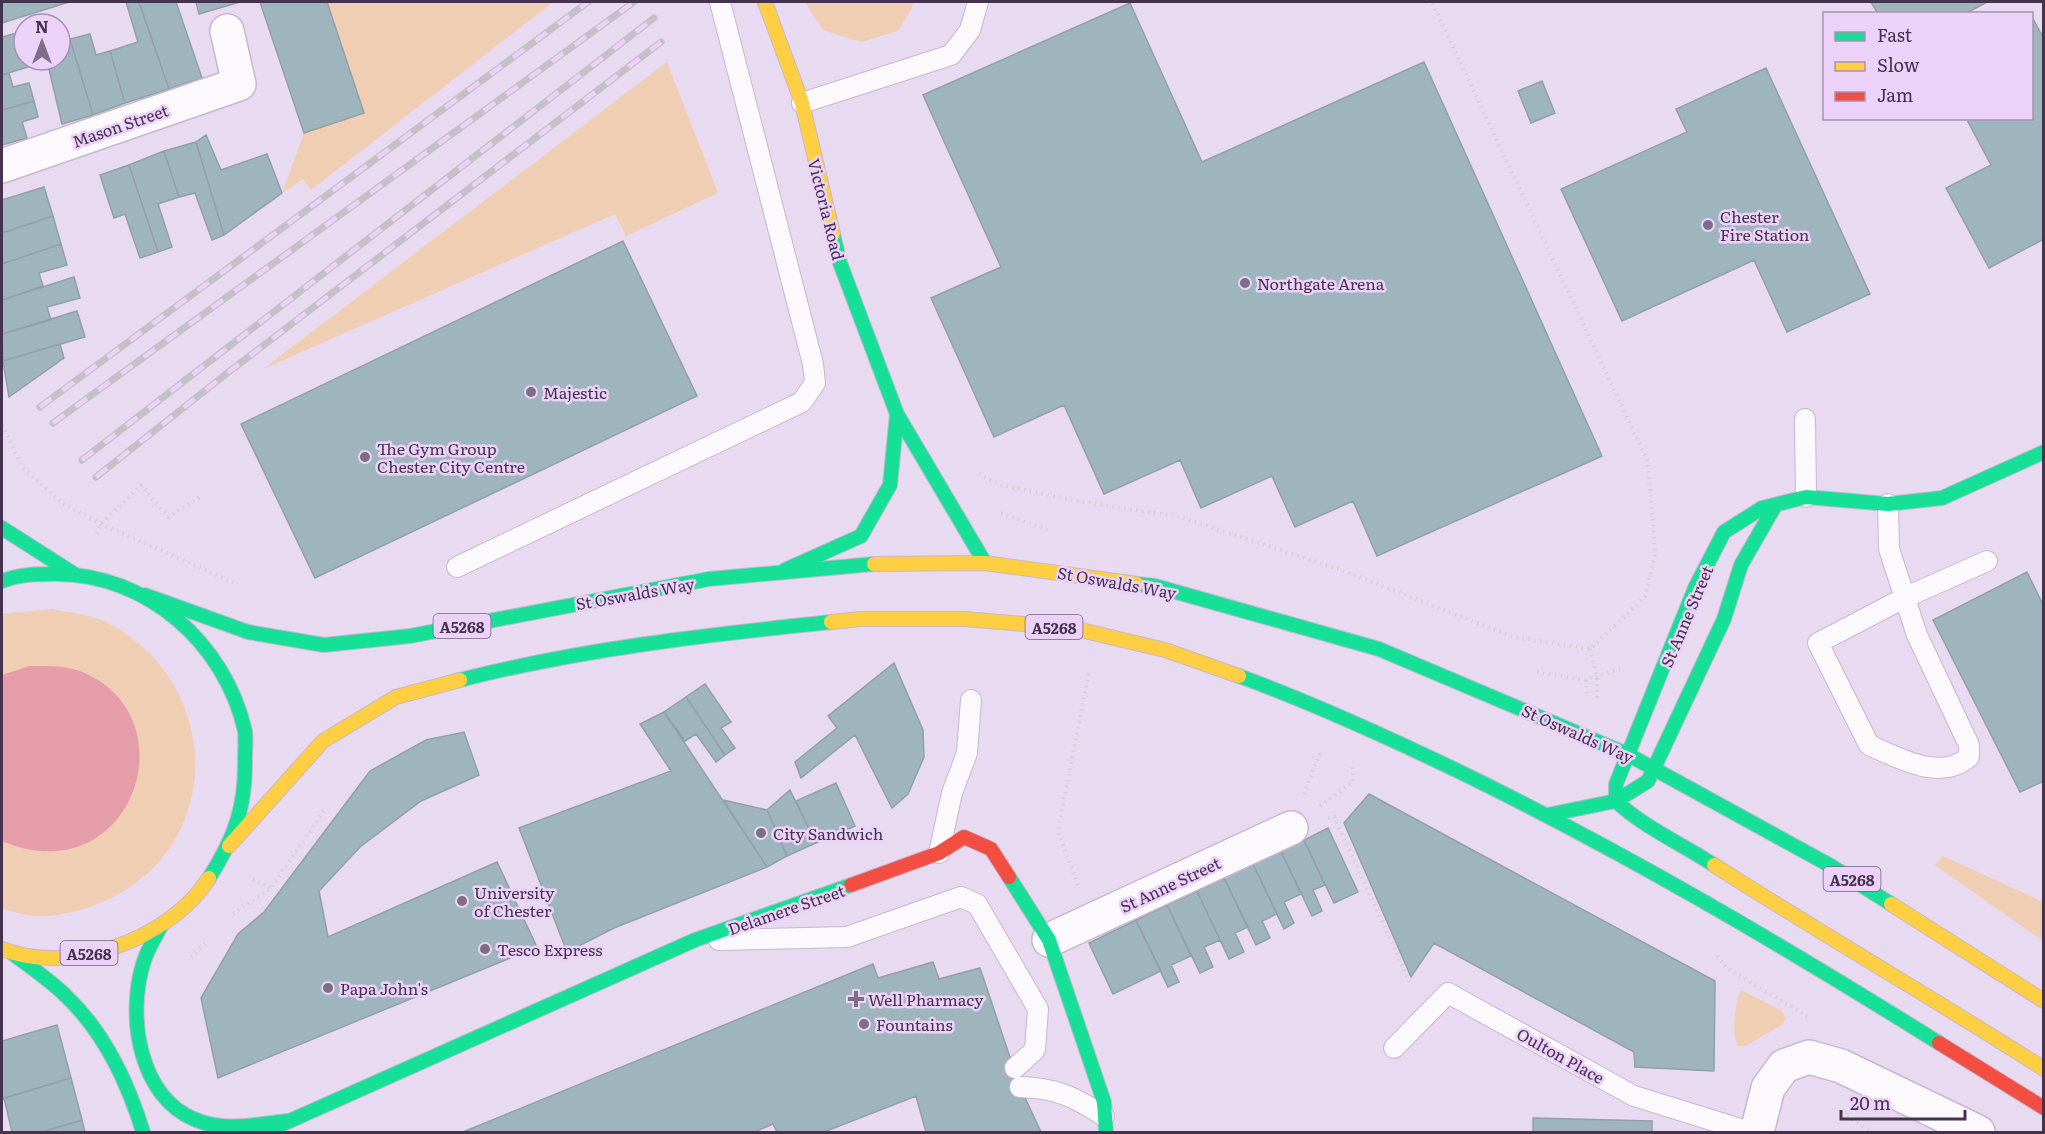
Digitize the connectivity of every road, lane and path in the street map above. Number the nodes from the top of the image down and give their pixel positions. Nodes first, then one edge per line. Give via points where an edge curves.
1 (720, 2) edge
2 (765, 2) edge
3 (978, 2) edge
4 (1431, 2) edge
5 (227, 31) dead end
6 (802, 103) junction
7 (2, 166) edge
8 (897, 414) junction
9 (1806, 419) dead end
10 (2, 425) edge
11 (2043, 452) edge
12 (973, 471) dead end
13 (200, 496) dead end
14 (1806, 497) junction
15 (1888, 504) junction
16 (1775, 506) junction
17 (101, 524) junction
18 (2, 528) edge
19 (98, 534) dead end
20 (1987, 561) dead end
21 (985, 563) junction
22 (457, 567) dead end
23 (783, 570) junction
24 (74, 574) junction
25 (2, 581) edge
26 (145, 595) junction
27 (1906, 597) junction
28 (1090, 663) dead end
29 (971, 700) dead end
30 (1324, 744) dead end
31 (1353, 753) dead end
32 (1628, 754) junction
33 (1655, 769) junction
34 (1616, 801) junction
35 (326, 808) dead end
36 (1547, 814) junction
37 (1291, 828) junction
38 (230, 846) junction
39 (939, 854) junction
40 (245, 876) dead end
41 (271, 888) junction
42 (229, 918) dead end
43 (1091, 920) junction
44 (161, 926) junction
45 (214, 933) dead end
46 (695, 940) junction
47 (1049, 940) junction
48 (7, 951) edge
49 (1715, 953) dead end
50 (185, 963) dead end
51 (2043, 1001) edge
52 (1420, 1020) junction
53 (1818, 1023) dead end
54 (1394, 1048) dead end
55 (2043, 1070) edge
56 (1864, 1077) junction
57 (2043, 1108) edge
58 (298, 1120) junction
59 (1105, 1124) edge
60 (143, 1132) edge
61 (265, 1132) edge
62 (1750, 1132) edge
63 (1757, 1132) edge
64 (1872, 1132) edge
65 (1978, 1132) edge

1 - 22 lane via 815,383 802,402
2 - 6 main road, Victoria Road
3 - 6 lane via 970,30 951,55
4 - 12 path via 1648,462 1655,554 1645,597 1590,649 1514,637 1344,571 1181,518 1001,485
5 - 7 street, Mason Street via 239,84
6 - 8 main road, Victoria Road via 840,264
8 - 21 main road, Victoria Road
8 - 23 main road, Victoria Road via 890,485 861,536
9 - 14 lane
10 - 17 path via 22,467 62,503
11 - 15 main road, St Anne Street via 1942,498
13 - 17 path via 168,517 141,485
14 - 15 main road, St Anne Street
14 - 16 main road, St Anne Street
15 - 27 lane via 1889,549
16 - 32 main road, St Anne Street via 1762,508 1724,532 1695,588
16 - 33 main road, St Anne Street via 1741,566 1724,619
17 - 19 path
18 - 24 main road
20 - 27 lane
21 - 23 main road, St Oswalds Way / A5268 via 891,562
21 - 32 main road, St Oswalds Way / A5268 via 1155,586 1379,649
23 - 26 main road, St Oswalds Way / A5268 via 605,597 410,636 324,645 248,632
24 - 25 main road, A5268 via 21,574
24 - 26 main road, A5268 via 110,581
26 - 38 main road, A5268 via 191,630 226,677 245,744 246,790
27 - 27 lane via 1917,635 1969,745 1969,758 1948,768 1907,761 1869,745 1818,643
28 - 43 path via 1058,831
29 - 39 lane via 967,753 952,793
30 - 37 path
31 - 37 path via 1353,782
32 - 33 main road, St Oswalds Way / A5268
32 - 34 main road, St Anne Street via 1616,784
33 - 34 main road via 1648,781
33 - 51 main road, St Oswalds Way / A5268 via 1831,866
34 - 36 main road
34 - 55 main road via 1632,817 1668,835 1803,922 1932,997
35 - 41 path
36 - 38 main road, A5268 via 1378,733 1272,688 1165,650 1072,628 965,619 860,619 712,634 527,663 396,697 323,741
36 - 57 main road, A5268 via 1823,971
37 - 43 street, St Anne Street
37 - 52 path via 1334,817 1417,998
38 - 44 main road, A5268 via 201,891
39 - 46 main road, Delamere Street
39 - 47 main road, Delamere Street via 964,837 991,849
40 - 41 path
41 - 42 path
43 - 47 street, St Anne Street
44 - 48 main road, A5268 via 115,948 64,958
44 - 58 main road, Delamere Street via 142,966 137,1001 138,1040 151,1077 164,1099 186,1115 212,1124
45 - 50 path
46 - 58 main road, Delamere Street
46 - 59 lane via 847,937 961,897 977,904 1038,1009 1035,1050 1018,1078 1073,1096
47 - 59 main road, Delamere Street via 1089,1052 1104,1102
48 - 60 main road via 74,1003 99,1036 137,1110
49 - 53 path via 1727,968
52 - 54 lane, Oulton Place
52 - 62 lane, Oulton Place via 1448,993 1634,1096
56 - 63 street via 1809,1057 1784,1066 1768,1088
56 - 64 path via 1845,1115
56 - 65 street
58 - 61 main road, Delamere Street

